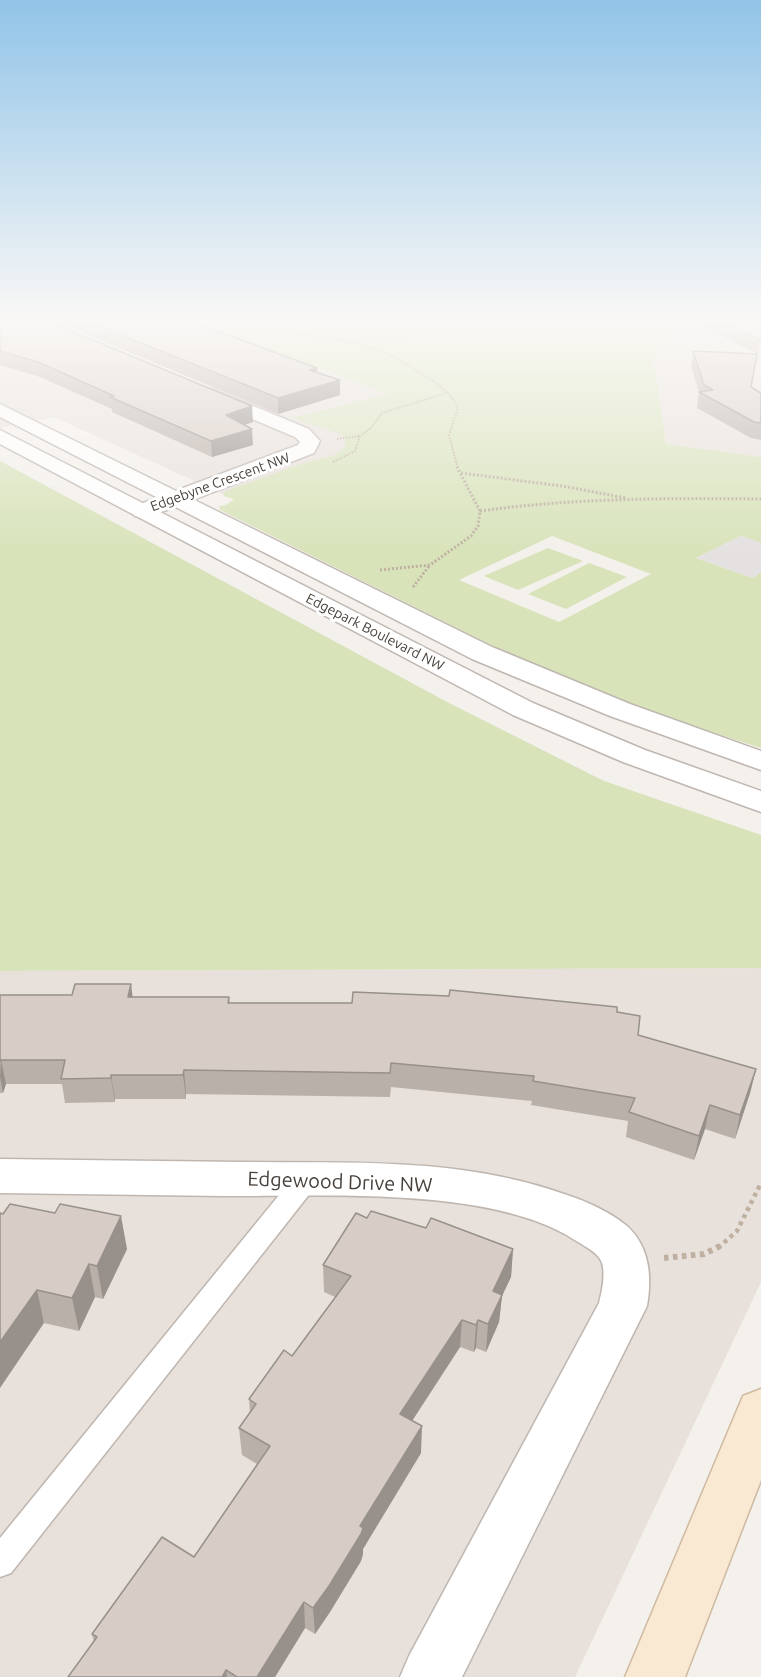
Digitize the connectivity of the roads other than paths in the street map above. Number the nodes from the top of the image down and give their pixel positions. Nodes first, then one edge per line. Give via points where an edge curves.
1 (218, 397) edge
2 (0, 410) edge
3 (0, 436) edge
4 (176, 499) junction
5 (143, 511) junction
6 (761, 761) edge
7 (761, 802) edge
8 (0, 1176) edge
9 (306, 1180) junction
10 (761, 1413) edge
11 (0, 1562) edge
12 (430, 1677) edge
13 (655, 1677) edge

1 - 4 street, Edgebyne Crescent NW via 302,433 310,441 300,452
2 - 4 street, Edgepark Boulevard NW
3 - 5 street, Edgepark Boulevard NW
4 - 5 street, Edgebyne Crescent NW
4 - 6 street, Edgepark Boulevard NW via 541,680
5 - 7 street, Edgepark Boulevard NW via 523,709 634,756
8 - 9 street, Edgewood Drive NW
9 - 11 lane
9 - 12 street, Edgewood Drive NW via 401,1180 513,1196 565,1211 594,1227 612,1240 624,1258 628,1285 623,1306
10 - 13 main road

